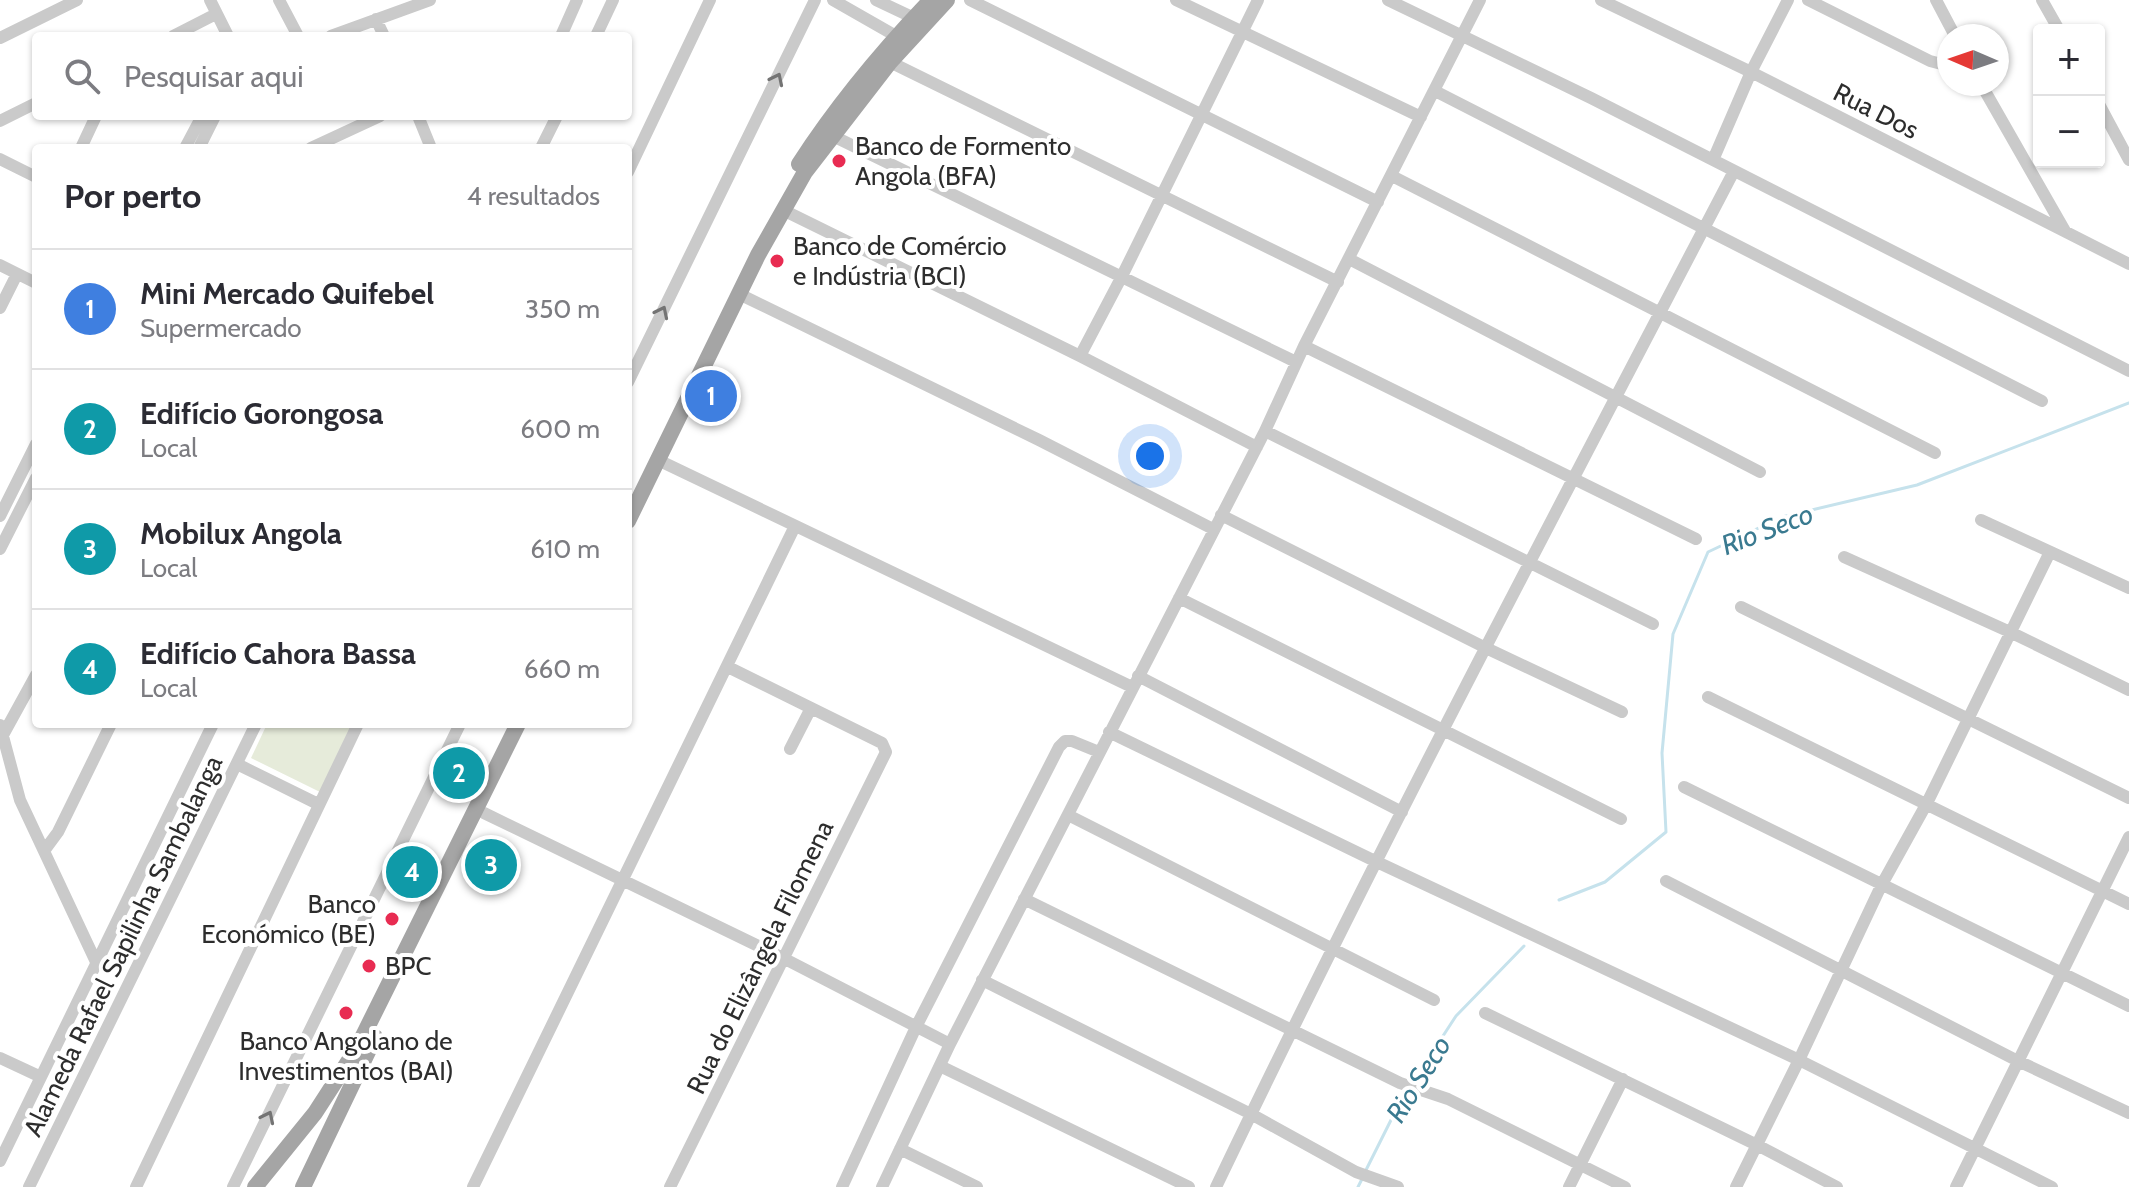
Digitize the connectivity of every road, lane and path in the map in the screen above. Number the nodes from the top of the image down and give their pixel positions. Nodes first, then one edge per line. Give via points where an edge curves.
1 (77, 0) edge
2 (210, 0) edge
3 (279, 0) edge
4 (430, 0) edge
5 (577, 0) edge
6 (613, 0) edge
7 (710, 0) edge
8 (815, 0) edge
9 (833, 0) edge
10 (876, 0) edge
11 (931, 0) edge
12 (947, 0) edge
13 (970, 0) edge
14 (1176, 0) edge
15 (1258, 0) edge
16 (1388, 0) edge
17 (1480, 0) edge
18 (1601, 0) edge
19 (1788, 0) edge
20 (1808, 0) edge
21 (1936, 0) edge
22 (2042, 0) edge
23 (898, 4) edge
24 (216, 14) junction
25 (914, 18) junction
26 (376, 19) junction
27 (1949, 24) edge
28 (2056, 24) edge
29 (181, 32) edge
30 (226, 32) edge
31 (296, 32) edge
32 (342, 32) edge
33 (382, 32) edge
34 (563, 32) edge
35 (598, 32) edge
36 (1242, 33) junction
37 (896, 36) junction
38 (1463, 37) junction
39 (0, 38) edge
40 (890, 62) junction
41 (1937, 63) edge
42 (1751, 72) junction
43 (1435, 91) junction
44 (1988, 96) edge
45 (32, 105) edge
46 (1202, 113) junction
47 (2105, 115) edge
48 (1421, 117) junction
49 (94, 120) edge
50 (200, 120) edge
51 (213, 120) edge
52 (371, 120) edge
53 (420, 120) edge
54 (555, 120) edge
55 (0, 121) edge
56 (833, 136) junction
57 (83, 144) edge
58 (187, 144) edge
59 (201, 144) edge
60 (320, 144) edge
61 (429, 144) edge
62 (543, 144) edge
63 (0, 159) edge
64 (1713, 160) junction
65 (2129, 160) edge
66 (632, 164) edge
67 (1734, 171) junction
68 (32, 175) edge
69 (1392, 176) junction
70 (1162, 196) junction
71 (1378, 202) junction
72 (783, 210) junction
73 (1703, 229) junction
74 (2065, 231) junction
75 (1349, 259) junction
76 (2129, 264) edge
77 (0, 265) edge
78 (17, 274) junction
79 (1121, 278) junction
80 (32, 281) edge
81 (1338, 282) junction
82 (739, 294) junction
83 (0, 308) edge
84 (1662, 312) junction
85 (1304, 346) junction
86 (1080, 356) junction
87 (1296, 362) junction
88 (2129, 371) edge
89 (632, 374) edge
90 (1616, 397) junction
91 (2042, 401) dead end
92 (1265, 431) junction
93 (1257, 447) junction
94 (32, 452) edge
95 (1935, 453) dead end
96 (658, 460) junction
97 (1760, 472) dead end
98 (1574, 478) junction
99 (32, 486) edge
100 (632, 489) edge
101 (632, 513) edge
102 (1221, 515) junction
103 (0, 516) edge
104 (1981, 520) dead end
105 (795, 526) junction
106 (1213, 529) junction
107 (1696, 539) dead end
108 (0, 549) edge
109 (2050, 552) junction
110 (1844, 557) dead end
111 (1530, 561) junction
112 (2129, 588) edge
113 (1179, 598) junction
114 (1741, 607) dead end
115 (1653, 624) dead end
116 (2010, 632) junction
117 (1486, 648) junction
118 (728, 667) junction
119 (32, 681) edge
120 (1135, 681) junction
121 (2129, 690) edge
122 (1708, 697) dead end
123 (811, 708) junction
124 (1622, 712) dead end
125 (1968, 719) junction
126 (109, 728) edge
127 (211, 728) edge
128 (254, 728) edge
129 (356, 728) edge
130 (458, 728) edge
131 (516, 728) edge
132 (526, 728) edge
133 (2, 730) edge
134 (1445, 730) junction
135 (1109, 732) junction
136 (790, 749) dead end
137 (1099, 752) junction
138 (237, 764) junction
139 (1684, 787) dead end
140 (2129, 798) edge
141 (1927, 803) junction
142 (318, 804) junction
143 (1402, 812) junction
144 (484, 813) junction
145 (1068, 815) junction
146 (1621, 819) dead end
147 (2129, 837) edge
148 (44, 851) junction
149 (1377, 862) junction
150 (622, 880) junction
151 (1666, 881) dead end
152 (1881, 886) junction
153 (2101, 891) junction
154 (1024, 899) junction
155 (2129, 904) edge
156 (1333, 949) junction
157 (783, 958) junction
158 (96, 962) junction
159 (1839, 971) junction
160 (2062, 973) junction
161 (982, 980) junction
162 (1434, 1000) dead end
163 (2129, 1006) edge
164 (1485, 1013) dead end
165 (916, 1027) junction
166 (1292, 1029) junction
167 (950, 1044) junction
168 (0, 1058) edge
169 (1799, 1060) junction
170 (2018, 1061) junction
171 (940, 1066) junction
172 (41, 1077) junction
173 (1623, 1079) junction
174 (2129, 1113) edge
175 (1251, 1114) junction
176 (1757, 1145) junction
177 (900, 1149) junction
178 (1974, 1150) junction
179 (0, 1161) edge
180 (1581, 1164) junction
181 (29, 1187) edge
182 (136, 1187) edge
183 (233, 1187) edge
184 (255, 1187) edge
185 (303, 1187) edge
186 (473, 1187) edge
187 (670, 1187) edge
188 (842, 1187) edge
189 (882, 1187) edge
190 (977, 1187) edge
191 (1189, 1187) edge
192 (1216, 1187) edge
193 (1398, 1187) edge
194 (1569, 1187) edge
195 (1625, 1187) edge
196 (1736, 1187) edge
197 (1837, 1187) edge
198 (1956, 1187) edge
199 (2052, 1187) edge

1 - 39 street
2 - 24 street
3 - 31 street
4 - 26 street
5 - 34 street
6 - 35 street
7 - 66 street
89 -> 8 street
9 - 37 street
10 - 23 street
11 - 25 main road
12 - 40 main road
13 - 46 street
14 - 36 street
15 - 36 street
16 - 38 street
17 - 38 street
18 - 42 street, Rua Dos
19 - 42 street
20 - 41 street
21 - 27 street
22 - 28 street
23 - 25 street
24 - 29 street
24 - 30 street
25 - 37 main road
26 - 32 street
26 - 33 street
36 - 46 street
36 - 48 street
37 - 100 main road via 810,147 756,236
38 - 43 street
38 - 64 street
40 - 56 main road
40 - 70 street
42 - 64 street
42 - 74 street, Rua Dos
43 - 48 street
43 - 73 street
44 - 74 street
45 - 55 street
46 - 70 street
46 - 71 street
47 - 65 street
48 - 69 street
49 - 57 street
50 - 58 street
51 - 59 street
52 - 60 street
53 - 61 street
54 - 62 street
56 - 72 main road
56 - 79 street
63 - 68 street
64 - 67 street
67 - 73 street
67 - 88 street
69 - 71 street
69 - 84 street
70 - 79 street
70 - 81 street
71 - 75 street
72 - 82 main road
72 - 86 street
73 - 84 street
73 - 91 street
74 - 76 street, Rua Dos
75 - 81 street
75 - 90 street
77 - 78 street
78 - 80 street
78 - 83 street
79 - 86 street
79 - 87 street
81 - 85 street
82 - 96 main road
82 - 106 street
84 - 90 street
84 - 95 street
85 - 87 street
85 - 98 street
86 - 93 street
87 - 92 street
90 - 97 street
90 - 98 street
92 - 93 street
92 - 111 street
93 - 102 street
94 - 103 street
96 - 101 main road
96 - 105 street
98 - 107 street
98 - 111 street
99 - 108 street
102 - 106 street
102 - 117 street
104 - 109 street
105 - 118 street
105 - 120 street
106 - 113 street
109 - 112 street
109 - 116 street
110 - 116 street
111 - 115 street
111 - 117 street
113 - 120 street
113 - 134 street
114 - 125 street
116 - 121 street
116 - 125 street
117 - 124 street
117 - 134 street
118 - 123 street
118 - 150 street
119 - 133 street
120 - 135 street
120 - 143 street
122 - 141 street
123 - 136 street
123 - 157 street, Rua do Elizângela Filomena via 886,747 886,752
125 - 140 street
125 - 141 street
126 - 148 street
127 - 158 street, Alameda Rafael Sapilinha Sambalanga
128 - 138 street, Alameda Rafael Sapilinha Sambalanga
129 - 142 street
183 -> 130 street
131 - 184 main road via 357,1048 315,1113
132 - 144 main road
133 - 148 street via 20,800
134 - 143 street
134 - 146 street
135 - 137 street
135 - 149 street
137 - 145 street
137 - 165 street via 1072,741 1059,747
138 - 142 street
138 - 181 street, Alameda Rafael Sapilinha Sambalanga
139 - 152 street
141 - 152 street
141 - 153 street
142 - 182 street
143 - 149 street
144 - 150 street
144 - 185 main road
145 - 154 street
145 - 156 street
147 - 153 street
148 - 158 street
149 - 156 street
149 - 169 street
150 - 157 street
150 - 186 street
151 - 159 street
152 - 159 street
152 - 160 street
153 - 155 street
153 - 160 street
154 - 161 street
154 - 166 street
156 - 162 street
156 - 166 street
157 - 165 street
157 - 187 street, Rua do Elizângela Filomena
158 - 172 street, Alameda Rafael Sapilinha Sambalanga
159 - 169 street
159 - 170 street
160 - 163 street
160 - 170 street
161 - 167 street
161 - 175 street
164 - 173 street
165 - 167 street
165 - 188 street
166 - 175 street
166 - 180 street
167 - 171 street
168 - 172 street
169 - 176 street
169 - 178 street
170 - 174 street
170 - 178 street
171 - 177 street
171 - 191 street
172 - 179 street, Alameda Rafael Sapilinha Sambalanga
173 - 176 street
173 - 180 street
175 - 192 street
175 - 193 street via 1356,1172
176 - 196 street
176 - 197 street
177 - 189 street
177 - 190 street
178 - 198 street
178 - 199 street
180 - 194 street
180 - 195 street

